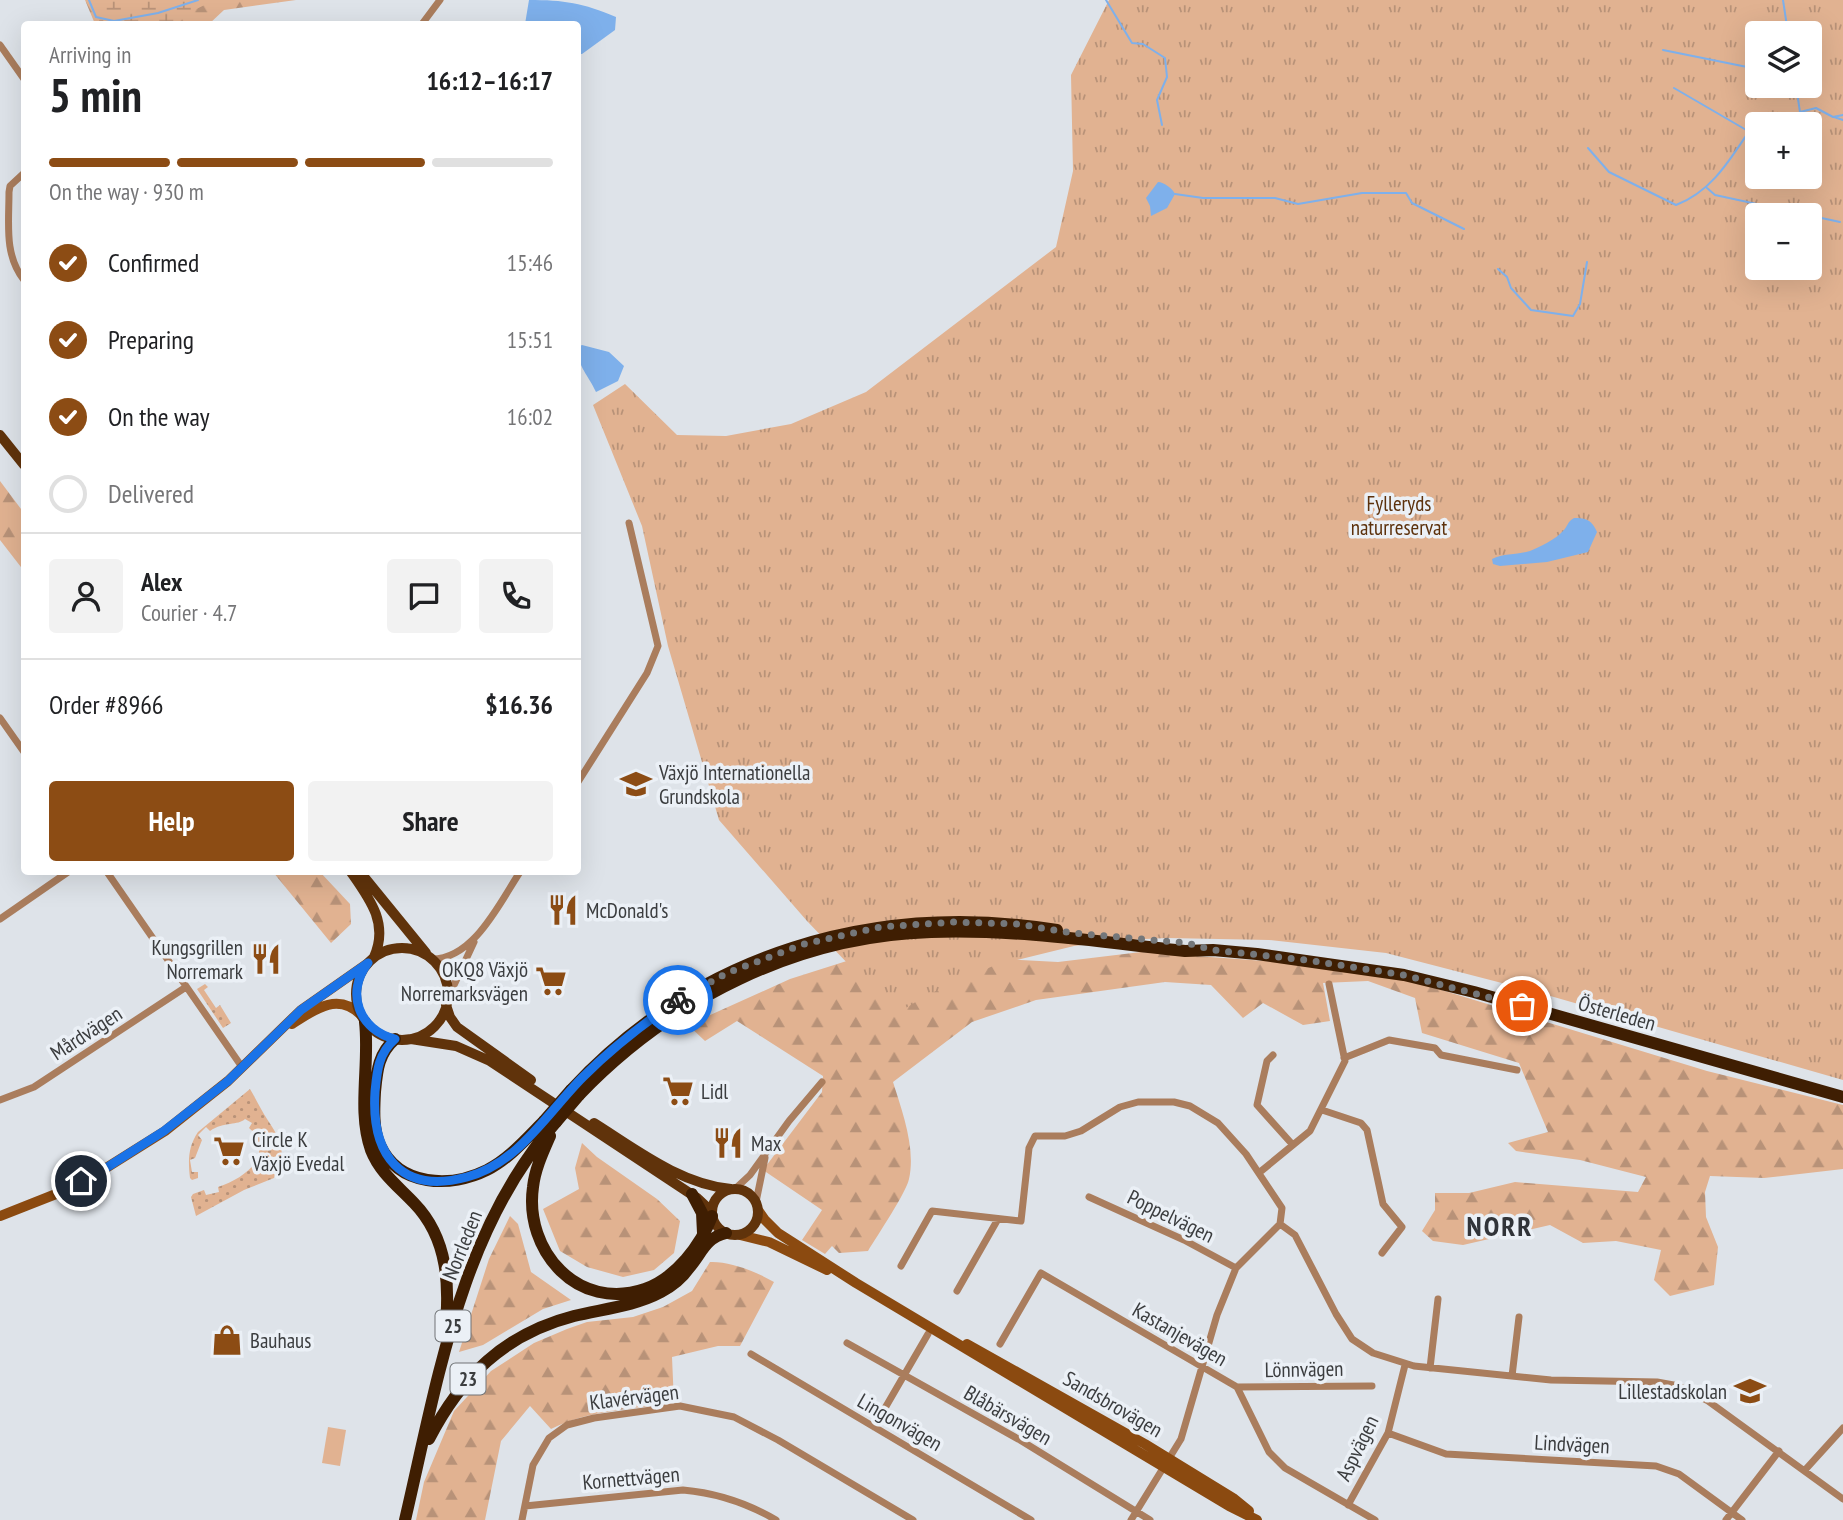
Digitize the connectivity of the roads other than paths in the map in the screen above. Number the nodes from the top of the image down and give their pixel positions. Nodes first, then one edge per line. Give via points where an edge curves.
1 (440, 0) edge
2 (424, 21) edge
3 (0, 45) edge
4 (21, 75) edge
5 (21, 176) edge
6 (21, 276) edge
7 (0, 435) edge
8 (0, 446) edge
9 (21, 461) edge
10 (21, 472) edge
11 (629, 523) dead end
12 (1, 722) edge
13 (21, 748) edge
14 (581, 777) edge
15 (64, 875) edge
16 (109, 875) edge
17 (353, 875) edge
18 (362, 875) edge
19 (518, 875) edge
20 (0, 919) edge
21 (476, 939) junction
22 (430, 958) junction
23 (371, 960) junction
24 (1329, 984) dead end
25 (186, 987) junction
26 (447, 1002) junction
27 (363, 1018) junction
28 (395, 1039) junction
29 (411, 1039) junction
30 (259, 1051) junction
31 (1273, 1055) dead end
32 (1344, 1058) junction
33 (242, 1067) junction
34 (1517, 1070) dead end
35 (822, 1082) dead end
36 (1843, 1097) edge
37 (0, 1100) edge
38 (1322, 1110) junction
39 (550, 1122) junction
40 (1292, 1144) junction
41 (766, 1154) junction
42 (1260, 1172) junction
43 (734, 1189) junction
44 (692, 1194) junction
45 (1089, 1197) dead end
46 (757, 1206) junction
47 (712, 1214) junction
48 (0, 1216) edge
49 (998, 1219) junction
50 (1280, 1224) junction
51 (733, 1234) junction
52 (702, 1237) junction
53 (1382, 1253) dead end
54 (901, 1266) dead end
55 (1236, 1268) junction
56 (856, 1283) junction
57 (957, 1291) dead end
58 (1438, 1299) dead end
59 (1519, 1317) dead end
60 (445, 1334) junction
61 (928, 1334) dead end
62 (848, 1343) dead end
63 (1000, 1345) dead end
64 (751, 1354) dead end
65 (1201, 1365) junction
66 (1405, 1365) junction
67 (1430, 1368) junction
68 (904, 1376) junction
69 (1512, 1376) junction
70 (1372, 1386) dead end
71 (1237, 1387) junction
72 (874, 1427) junction
73 (1843, 1428) edge
74 (1388, 1433) junction
75 (1779, 1451) junction
76 (1166, 1462) junction
77 (417, 1469) junction
78 (1805, 1470) junction
79 (1841, 1494) edge
80 (525, 1506) junction
81 (1348, 1506) junction
82 (1136, 1512) junction
83 (1732, 1513) junction
84 (398, 1520) edge
85 (405, 1520) edge
86 (522, 1520) edge
87 (776, 1520) edge
88 (913, 1520) edge
89 (1031, 1520) edge
90 (1131, 1520) edge
91 (1150, 1520) edge
92 (1259, 1520) edge
93 (1375, 1520) edge
94 (1726, 1520) edge
95 (1742, 1520) edge

1 - 2 street
3 - 4 street
5 - 6 street via 9,192 9,252
7 - 9 main road
8 - 10 main road
11 - 14 street via 658,646 647,673
12 - 13 street
15 - 20 street
16 - 25 street
17 - 23 main road, 23 via 379,926 380,941
18 - 22 main road
19 - 21 street
21 - 22 street via 453,956
21 - 26 street
22 - 23 main road via 413,949 396,948
22 - 26 main road via 446,981
23 - 27 main road, 23 via 359,976 356,992
23 - 30 main road via 301,1010
24 - 32 street
25 - 33 street
25 - 37 street, Mårdvägen via 37,1085
26 - 29 main road via 443,1015 429,1030
26 - 43 main road via 452,1022 463,1032 592,1122 689,1180
27 - 28 main road via 379,1033
27 - 30 main road via 349,1005 328,1005 294,1023
27 - 60 highway, 23 via 368,1049 368,1138 384,1174 423,1213 442,1248 447,1278
28 - 29 main road
28 - 39 highway via 379,1064 375,1122 387,1157 411,1176 445,1181 479,1174
29 - 44 main road via 456,1046 490,1060
30 - 33 main road
31 - 40 street via 1267,1061 1256,1104
32 - 34 street via 1389,1040
32 - 38 street
33 - 48 main road via 130,1153 56,1194
35 - 41 street
36 - 39 highway, Österleden / 25, bridge via 1404,975 1187,943 995,923 928,922 845,933 779,952 700,987 633,1032
38 - 40 street via 1310,1131
38 - 53 street via 1361,1123 1367,1130 1383,1204 1402,1227
39 - 52 highway via 535,1175 532,1211 538,1239 563,1275 606,1293 645,1289 669,1276
39 - 60 highway, Norrleden / 25 via 514,1167 488,1213
39 - 77 highway, Norrleden / 25 via 519,1170 476,1257
40 - 42 street
41 - 43 street
41 - 46 street
42 - 49 street via 1218,1123 1189,1106 1138,1102 1081,1131 1035,1136 1021,1221
42 - 50 street via 1282,1209
43 - 46 main road via 746,1191
43 - 47 main road via 717,1197
44 - 47 main road
44 - 52 highway via 702,1213
45 - 55 street, Poppelvägen
46 - 51 main road, 23 via 754,1226
46 - 56 main road, Sandsbrovägen via 778,1233
47 - 51 main road via 717,1226
47 - 52 highway
49 - 54 street via 932,1211
49 - 57 street
50 - 55 street
50 - 66 street via 1295,1235 1352,1339
51 - 56 main road, Sandsbrovägen via 769,1242
51 - 77 highway, 23 via 710,1239 682,1277 661,1292 554,1322 505,1347 453,1397
55 - 65 street
56 - 76 main road, Sandsbrovägen
58 - 67 street
59 - 69 street
60 - 84 highway, Norrleden / 23
61 - 68 street
62 - 68 street, Blåbärsvägen
63 - 65 street, Kastanjevägen via 1041,1273
64 - 72 street, Lingonvägen
65 - 71 street, Kastanjevägen
65 - 76 street via 1187,1423
66 - 67 street
66 - 74 street, Aspvägen
67 - 69 street
68 - 72 street
68 - 82 street, Blåbärsvägen
69 - 75 street via 1679,1386
70 - 71 street, Lönnvägen
71 - 81 street, Kastanjevägen via 1269,1452 1284,1468
72 - 89 street, Lingonvägen
73 - 78 street
74 - 81 street, Aspvägen
74 - 83 street, Lindvägen via 1446,1454 1656,1466 1679,1474
75 - 78 street
75 - 83 street
76 - 82 street
76 - 92 main road, Sandsbrovägen via 1233,1498
77 - 85 highway, Norrleden / 23
78 - 79 street
80 - 86 street, Klavérvägen
80 - 87 street, Kornettvägen via 683,1489 739,1502
80 - 88 street, Klavérvägen via 533,1465 549,1438 567,1425 680,1406 734,1417
81 - 93 street, Kastanjevägen
82 - 90 street
82 - 91 street, Blåbärsvägen
83 - 94 street
83 - 95 street, Lindvägen

